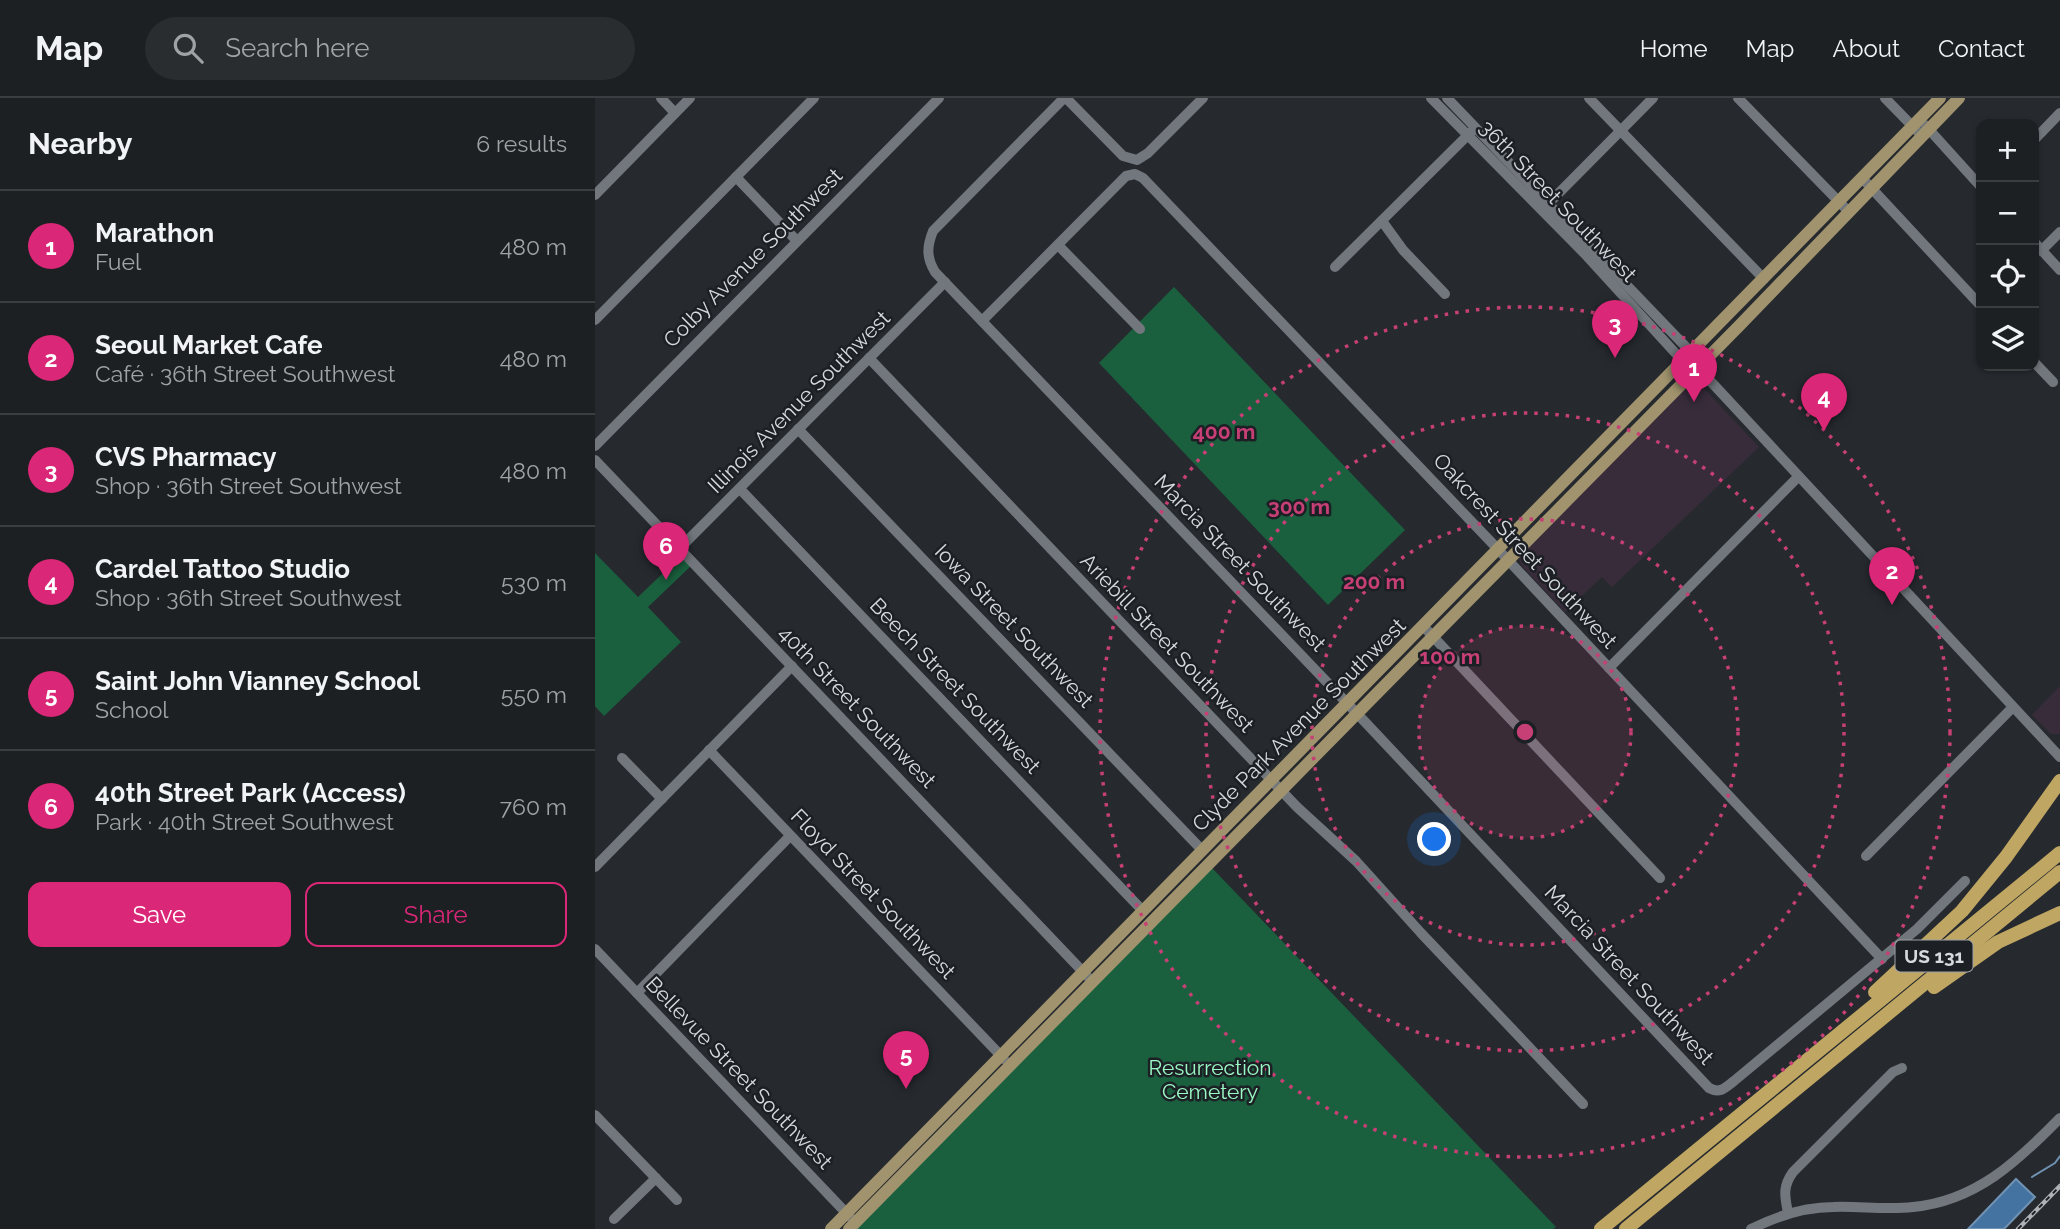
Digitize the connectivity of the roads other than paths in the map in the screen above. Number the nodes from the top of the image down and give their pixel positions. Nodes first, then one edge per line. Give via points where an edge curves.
1 (661, 98) edge
2 (690, 98) edge
3 (814, 98) edge
4 (939, 98) edge
5 (1065, 98) edge
6 (1203, 98) edge
7 (1431, 98) edge
8 (1447, 98) edge
9 (1589, 98) edge
10 (1653, 98) edge
11 (1738, 98) edge
12 (1885, 98) edge
13 (1940, 98) edge
14 (1959, 98) edge
15 (675, 113) junction
16 (2060, 113) edge
17 (1921, 128) junction
18 (1621, 131) junction
19 (1472, 132) junction
20 (2039, 135) edge
21 (736, 177) junction
22 (1862, 178) junction
23 (1976, 182) edge
24 (1872, 188) junction
25 (595, 195) edge
26 (1839, 202) junction
27 (1545, 207) junction
28 (1849, 212) junction
29 (1382, 221) junction
30 (2060, 232) edge
31 (797, 241) junction
32 (1058, 245) junction
33 (2039, 246) edge
34 (2039, 248) edge
35 (1335, 267) dead end
36 (2060, 270) edge
37 (1764, 279) junction
38 (945, 282) junction
39 (1445, 294) dead end
40 (1976, 301) edge
41 (595, 320) edge
42 (982, 321) junction
43 (1140, 329) dead end
44 (1688, 357) junction
45 (869, 358) junction
46 (2039, 367) edge
47 (1697, 368) junction
48 (2053, 382) dead end
49 (799, 429) junction
50 (595, 446) edge
51 (595, 460) edge
52 (1798, 477) junction
53 (740, 489) junction
54 (680, 548) junction
55 (1503, 555) junction
56 (1428, 631) junction
57 (792, 666) junction
58 (1609, 668) junction
59 (2013, 707) junction
60 (1351, 709) junction
61 (709, 750) junction
62 (2060, 757) edge
63 (622, 758) dead end
64 (2060, 781) edge
65 (1276, 785) junction
66 (662, 799) junction
67 (790, 836) junction
68 (1202, 850) junction
69 (2060, 853) edge
70 (1866, 856) dead end
71 (595, 867) edge
72 (2060, 872) edge
73 (1660, 878) dead end
74 (1965, 881) dead end
75 (1143, 911) junction
76 (2060, 913) edge
77 (595, 949) edge
78 (1882, 959) junction
79 (1083, 971) junction
80 (1092, 981) junction
81 (637, 993) junction
82 (1841, 1052) junction
83 (1000, 1055) junction
84 (1808, 1059) junction
85 (1009, 1065) junction
86 (1902, 1068) dead end
87 (1583, 1104) dead end
88 (595, 1115) edge
89 (2060, 1118) edge
90 (656, 1178) junction
91 (677, 1200) dead end
92 (1788, 1213) junction
93 (614, 1219) dead end
94 (851, 1221) edge
95 (831, 1229) edge
96 (1601, 1229) edge
97 (1626, 1229) edge
98 (1751, 1229) edge

1 - 15 street
2 - 15 street
3 - 21 street
4 - 31 street, Colby Avenue Southwest
5 - 6 street via 1129,159 1143,158
5 - 38 street, Marcia Street Southwest via 931,236 929,258
7 - 19 street, 36th Street Southwest
8 - 19 street, 36th Street Southwest
9 - 18 street
10 - 18 street
11 - 26 street
12 - 17 street
13 - 17 main road, Clyde Park Avenue Southwest
14 - 17 main road, Clyde Park Avenue Southwest
15 - 25 street
16 - 20 street
17 - 22 main road, Clyde Park Avenue Southwest
17 - 23 street
17 - 24 main road, Clyde Park Avenue Southwest
18 - 27 street
18 - 37 street
19 - 27 street, 36th Street Southwest
19 - 29 street
21 - 31 street
21 - 41 street
22 - 24 street
22 - 26 main road, Clyde Park Avenue Southwest
24 - 28 main road, Clyde Park Avenue Southwest
24 - 40 street
26 - 28 street
26 - 37 main road, Clyde Park Avenue Southwest
27 - 44 street, 36th Street Southwest via 1686,347
28 - 47 main road, Clyde Park Avenue Southwest
29 - 35 street
29 - 39 street
30 - 33 street
31 - 50 street, Colby Avenue Southwest
32 - 42 street
32 - 43 street
32 - 55 street, Oakcrest Street Southwest via 1126,176 1143,178
34 - 36 street
37 - 44 main road, Clyde Park Avenue Southwest
38 - 42 street, Marcia Street Southwest
38 - 45 street, Illinois Avenue Southwest
42 - 60 street, Marcia Street Southwest
44 - 47 street, 36th Street Southwest
44 - 55 main road, Clyde Park Avenue Southwest
45 - 49 street, Illinois Avenue Southwest
45 - 65 street, Ariebill Street Southwest
46 - 48 street
47 - 52 street, 36th Street Southwest
47 - 55 main road, Clyde Park Avenue Southwest
49 - 53 street, Illinois Avenue Southwest
49 - 68 street, Iowa Street Southwest
51 - 54 street, 40th Street Southwest
52 - 58 street
52 - 59 street, 36th Street Southwest
53 - 54 street, Illinois Avenue Southwest
53 - 75 street, Beech Street Southwest
54 - 57 street, 40th Street Southwest
55 - 56 main road, Clyde Park Avenue Southwest
55 - 58 street, Oakcrest Street Southwest
56 - 60 main road, Clyde Park Avenue Southwest
56 - 73 street
57 - 61 street
57 - 79 street, 40th Street Southwest
58 - 78 street, Oakcrest Street Southwest
59 - 62 street, 36th Street Southwest
59 - 70 street
60 - 65 main road, Clyde Park Avenue Southwest
60 - 78 street, Marcia Street Southwest via 1715,1091 1734,1081
61 - 66 street
61 - 67 street, Floyd Street Southwest
63 - 66 street
64 - 84 highway via 1962,911
65 - 68 main road, Clyde Park Avenue Southwest
65 - 80 main road, Clyde Park Avenue Southwest
65 - 87 street, Ariebill Street Southwest via 1356,861
66 - 71 street
67 - 81 street
67 - 83 street, Floyd Street Southwest
68 - 75 main road, Clyde Park Avenue Southwest
69 - 84 highway, US 131
72 - 82 highway, US 131
74 - 78 street
75 - 79 main road, Clyde Park Avenue Southwest
76 - 82 highway via 1998,942
77 - 81 street, Bellevue Street Southwest
79 - 80 street, 40th Street Southwest
79 - 83 main road, Clyde Park Avenue Southwest
80 - 85 main road, Clyde Park Avenue Southwest
81 - 94 street, Bellevue Street Southwest
82 - 97 highway, US 131
83 - 85 street, Floyd Street Southwest
83 - 94 main road, Clyde Park Avenue Southwest
84 - 96 highway, US 131
85 - 94 main road, Clyde Park Avenue Southwest
86 - 92 street via 1793,1172 1784,1189
88 - 90 street
89 - 92 street via 1998,1176 1940,1203 1913,1208 1822,1207
90 - 91 street
90 - 93 street
92 - 98 street
94 - 95 main road, Clyde Park Avenue Southwest

